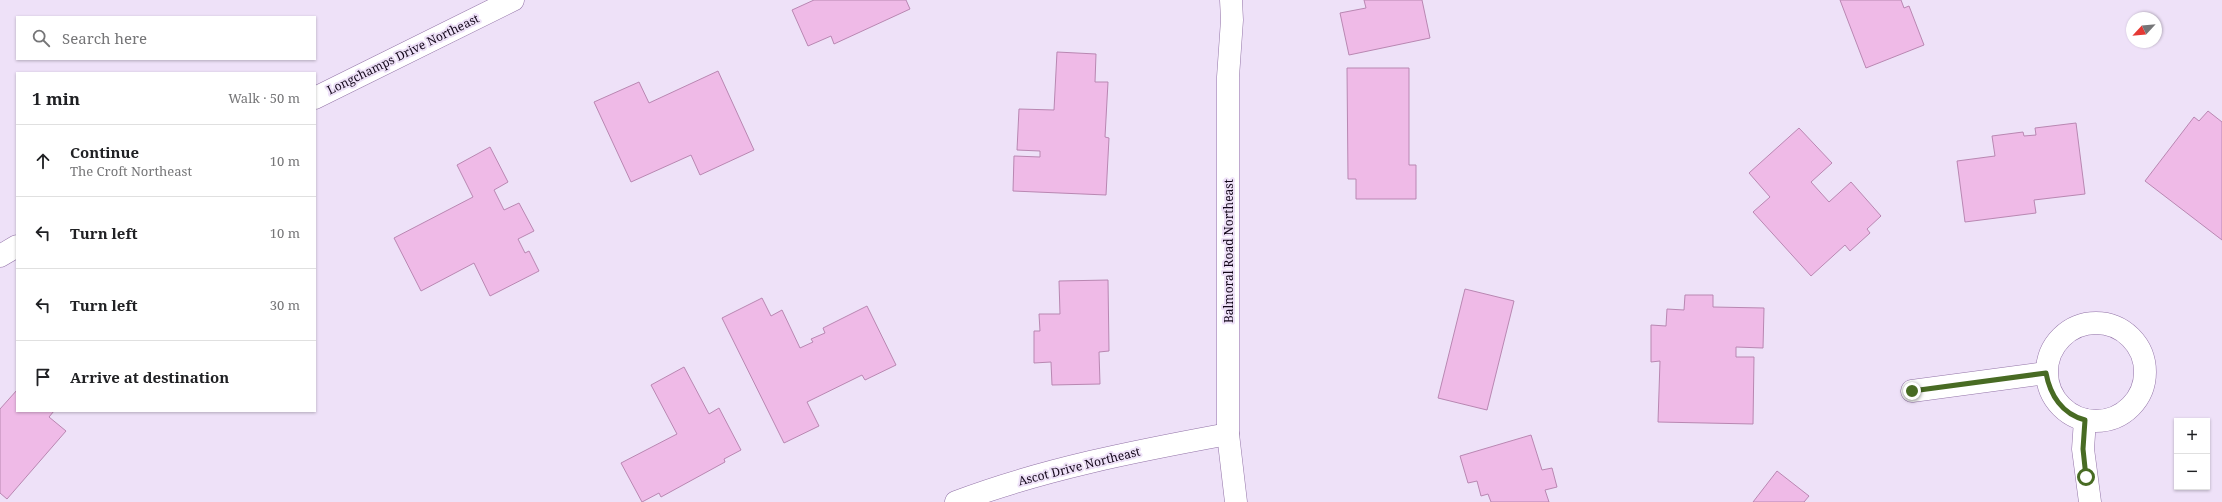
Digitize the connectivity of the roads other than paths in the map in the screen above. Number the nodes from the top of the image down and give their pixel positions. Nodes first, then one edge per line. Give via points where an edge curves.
1 (513, 0) edge
2 (1231, 0) edge
3 (316, 98) edge
4 (16, 247) edge
5 (0, 256) edge
6 (2046, 373) junction
7 (1912, 391) dead end
8 (2085, 420) junction
9 (1228, 434) junction
10 (956, 502) edge
11 (1236, 502) edge
12 (2090, 502) edge

1 - 3 street, Longchamps Drive Northeast
2 - 9 street, Balmoral Road Northeast via 1228,77
4 - 5 street
6 - 7 street
6 - 8 street via 2048,387 2058,405 2079,419
6 - 8 street via 2049,356 2057,340 2075,327 2090,322 2107,324 2129,336 2140,350 2145,366 2138,398 2125,413 2113,419 2096,422
8 - 12 street via 2083,449
9 - 10 street, Ascot Drive Northeast via 1104,457
9 - 11 street, Balmoral Road Northeast

